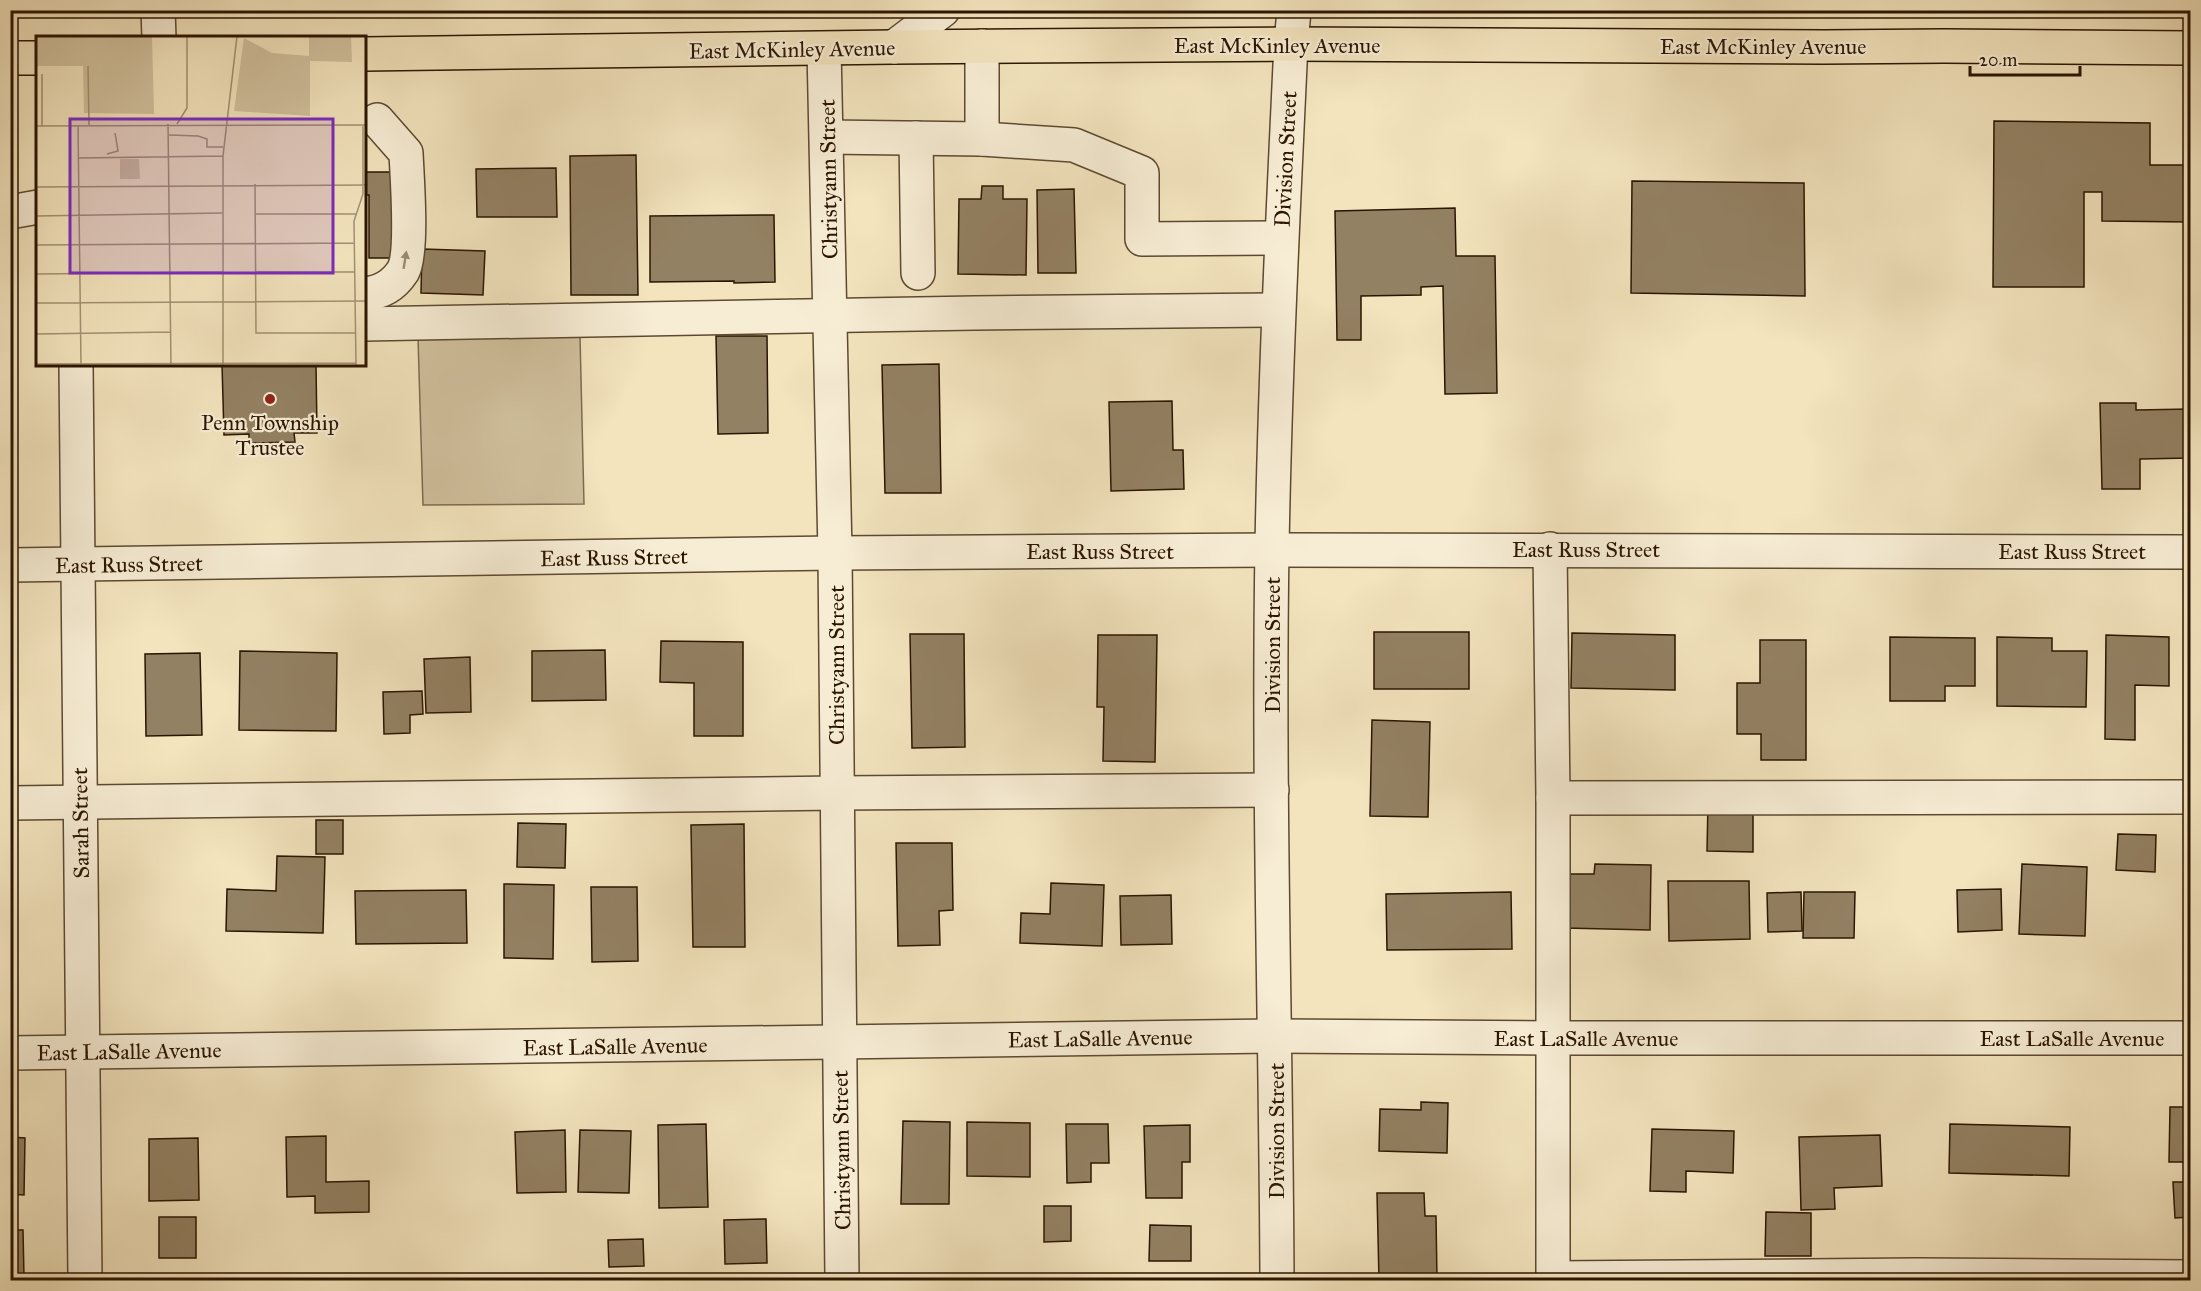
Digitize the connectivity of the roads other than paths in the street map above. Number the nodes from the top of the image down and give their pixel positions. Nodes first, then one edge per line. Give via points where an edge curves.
1 (158, 10) edge
2 (942, 10) edge
3 (1294, 10) edge
4 (159, 36) edge
5 (1291, 44) junction
6 (982, 46) junction
7 (894, 47) junction
8 (2190, 48) edge
9 (824, 49) junction
10 (366, 54) edge
11 (10, 58) edge
12 (36, 58) edge
13 (377, 120) dead end
14 (827, 137) junction
15 (916, 138) junction
16 (982, 139) junction
17 (36, 207) edge
18 (10, 212) edge
19 (1281, 238) junction
20 (918, 273) dead end
21 (366, 293) edge
22 (1278, 310) junction
23 (831, 316) junction
24 (366, 324) edge
25 (76, 366) edge
26 (1550, 549) junction
27 (1272, 550) junction
28 (2190, 552) edge
29 (835, 553) junction
30 (78, 564) junction
31 (10, 565) edge
32 (1272, 790) junction
33 (837, 793) junction
34 (2190, 797) edge
35 (1553, 798) junction
36 (80, 801) junction
37 (10, 803) edge
38 (1276, 1035) junction
39 (1552, 1038) junction
40 (2190, 1038) edge
41 (839, 1043) junction
42 (82, 1052) junction
43 (10, 1053) edge
44 (2190, 1277) edge
45 (1553, 1279) edge
46 (85, 1281) edge
47 (842, 1281) edge
48 (1277, 1281) edge

1 - 4 street
2 - 7 street
3 - 5 street, Division Street
5 - 6 main road, East McKinley Avenue
5 - 8 main road, East McKinley Avenue
5 - 19 street, Division Street
6 - 7 main road, East McKinley Avenue
6 - 16 street
7 - 9 main road, East McKinley Avenue
9 - 10 main road, East McKinley Avenue
9 - 14 street, Christyann Street
11 - 12 main road
21 -> 13 street via 390,287 404,269 408,236 406,153
14 - 15 street
14 - 23 street, Christyann Street
15 - 16 street
15 - 20 street
16 - 19 street via 1074,145 1143,173 1143,239
17 - 18 street
19 - 22 street, Division Street
22 - 23 street
22 - 27 street, Division Street
23 - 24 street
23 - 29 street, Christyann Street
25 - 30 street, Sarah Street
26 - 27 street, East Russ Street
26 - 28 street, East Russ Street
26 - 35 street
27 - 29 street, East Russ Street
27 - 32 street, Division Street
29 - 30 street, East Russ Street
29 - 33 street, Christyann Street
30 - 31 street, East Russ Street
30 - 36 street, Sarah Street
32 - 33 street
32 - 38 street, Division Street
33 - 36 street
33 - 41 street, Christyann Street
34 - 35 street
35 - 39 street
36 - 37 street
36 - 42 street, Sarah Street
38 - 39 street, East LaSalle Avenue
38 - 41 street, East LaSalle Avenue
38 - 48 street, Division Street
39 - 40 street, East LaSalle Avenue
39 - 45 street
41 - 42 street, East LaSalle Avenue
41 - 47 street, Christyann Street
42 - 43 street, East LaSalle Avenue
42 - 46 street, Sarah Street
44 - 45 street

